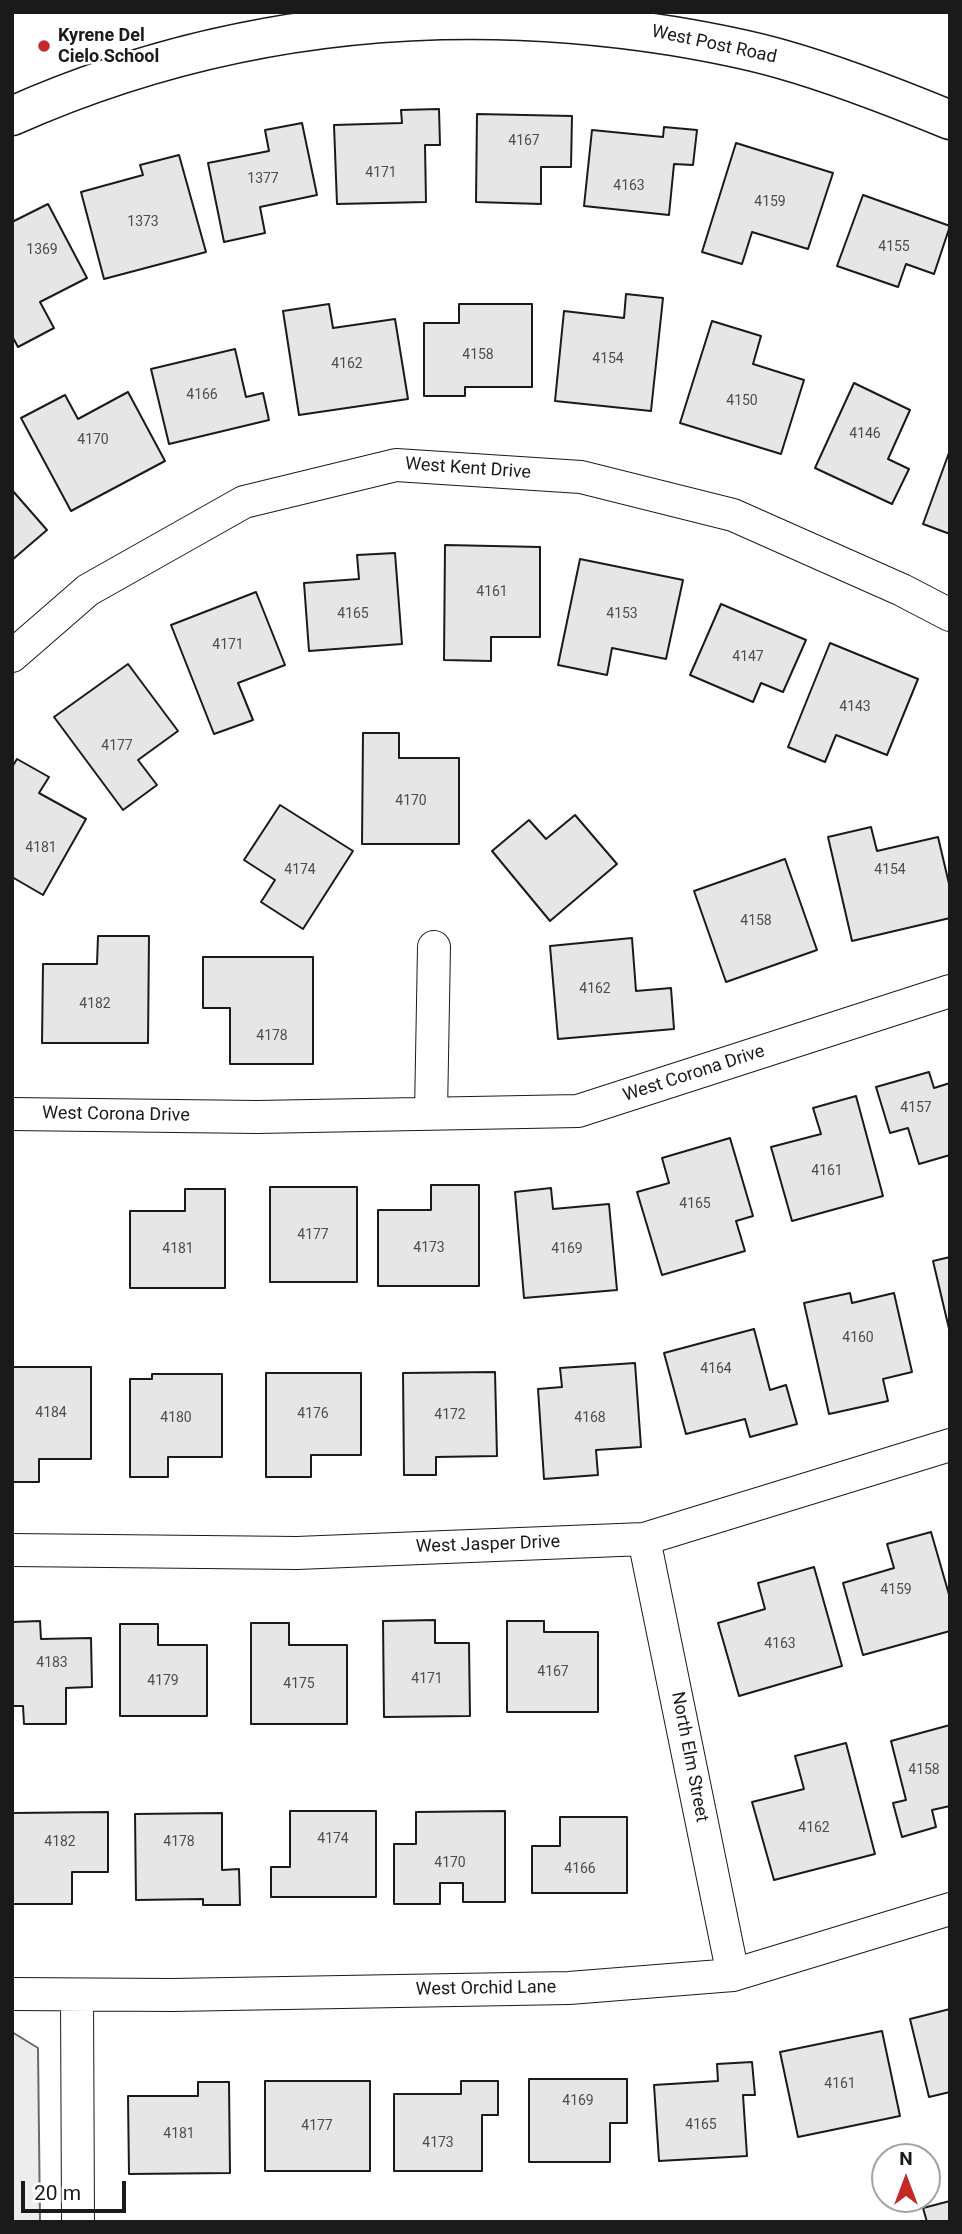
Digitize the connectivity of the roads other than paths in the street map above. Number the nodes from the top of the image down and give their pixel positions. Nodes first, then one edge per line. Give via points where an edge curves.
1 (300, 20) edge
2 (12, 116) edge
3 (950, 120) edge
4 (950, 615) edge
5 (12, 656) edge
6 (433, 947) dead end
7 (950, 991) edge
8 (431, 1112) junction
9 (12, 1114) edge
10 (950, 1445) edge
11 (644, 1539) junction
12 (12, 1550) edge
13 (950, 1909) edge
14 (733, 1975) junction
15 (12, 1994) edge
16 (77, 1995) junction
17 (78, 2222) edge

1 - 2 street, West Post Road via 169,58
1 - 3 street, West Post Road via 522,17 640,30 779,58
4 - 5 street, West Kent Drive via 733,515 581,477 396,465 244,502 88,590
6 - 8 street
7 - 8 street, West Corona Drive via 578,1111
8 - 9 street, West Corona Drive via 257,1117
10 - 11 street, West Jasper Drive
11 - 12 street, West Jasper Drive via 297,1553
11 - 14 street, North Elm Street
13 - 14 street, West Orchid Lane
14 - 16 street, West Orchid Lane via 569,1988
15 - 16 street, West Orchid Lane
16 - 17 street

